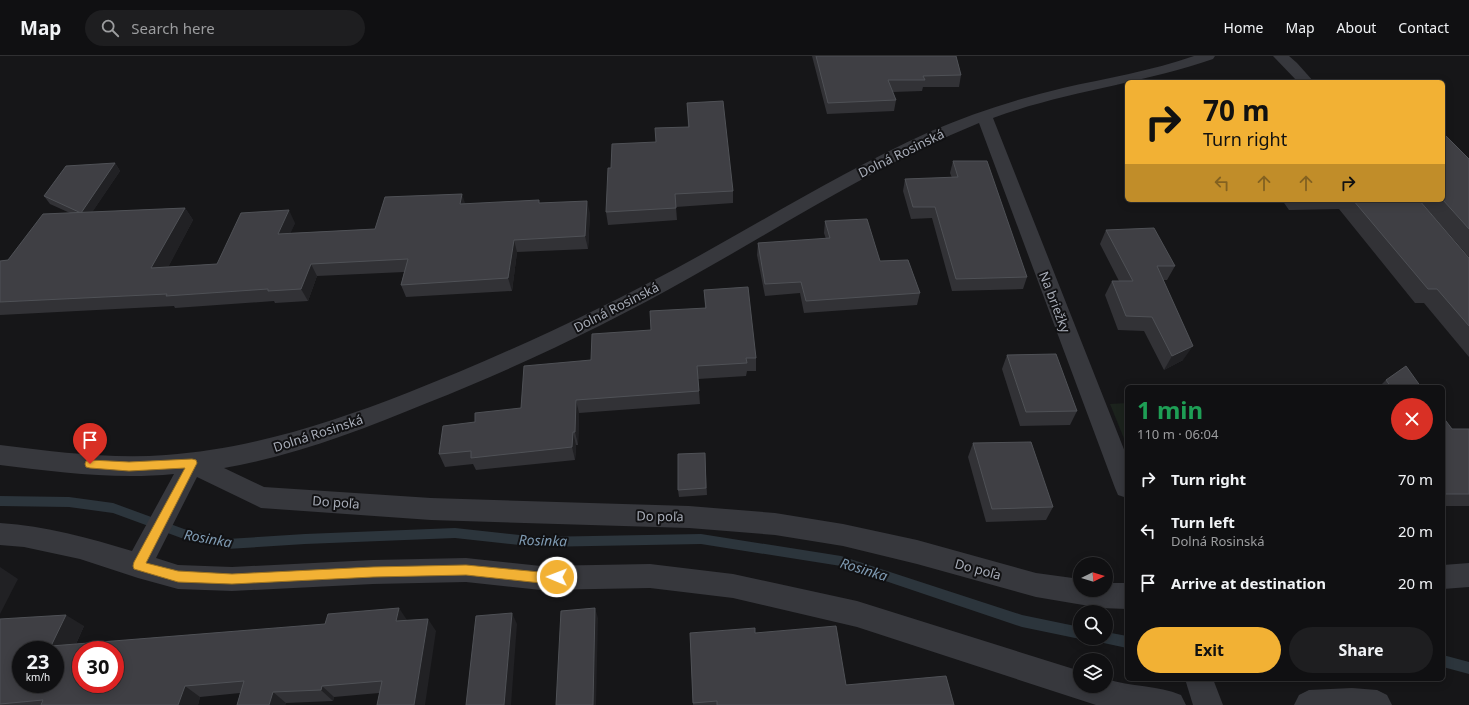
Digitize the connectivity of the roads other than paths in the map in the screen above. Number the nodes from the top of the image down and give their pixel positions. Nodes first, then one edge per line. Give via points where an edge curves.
1 (1208, 56) edge
2 (1280, 56) edge
3 (1304, 80) edge
4 (984, 115) junction
5 (0, 455) edge
6 (192, 463) junction
7 (1125, 483) edge
8 (0, 534) edge
9 (145, 555) junction
10 (1469, 575) edge
11 (1445, 577) edge
12 (1125, 596) edge
13 (1200, 681) edge
14 (1073, 683) edge
15 (1105, 693) edge
16 (1171, 705) edge
17 (1208, 705) edge
18 (1309, 705) edge
19 (1377, 705) edge

1 - 4 street, Dolná Rosinská via 1151,73 1043,97
2 - 3 street
4 - 6 street, Dolná Rosinská via 897,153 637,297 499,364 382,412 291,443 240,456
4 - 7 street, Na briežky
5 - 6 street, Dolná Rosinská via 129,466
6 - 9 street
6 - 12 street, Do poľa via 261,497 431,509 688,517 775,524 843,535 917,552 1036,585 1101,595
8 - 9 street
9 - 14 street via 178,576 232,579 466,570 541,578 650,576 718,584 857,614
10 - 11 street
13 - 17 street
15 - 16 street
18 - 19 street

